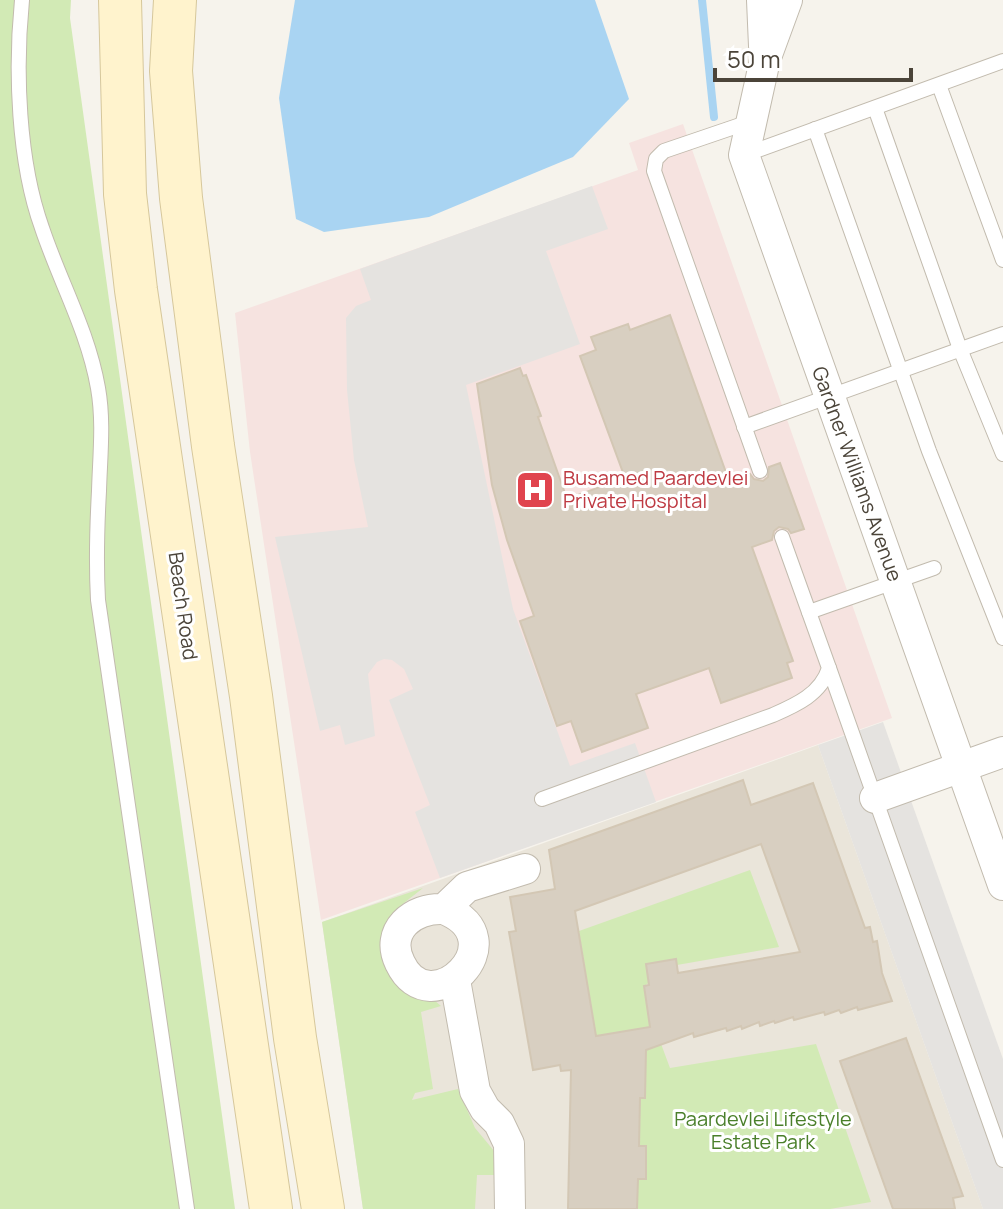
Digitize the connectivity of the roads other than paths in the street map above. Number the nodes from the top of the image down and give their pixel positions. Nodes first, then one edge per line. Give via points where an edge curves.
1 (22, 0) edge
2 (120, 0) edge
3 (175, 0) edge
4 (762, 0) edge
5 (787, 0) edge
6 (765, 60) junction
7 (1003, 61) edge
8 (939, 85) junction
9 (875, 108) junction
10 (752, 121) junction
11 (815, 129) junction
12 (744, 155) junction
13 (1003, 260) edge
14 (1003, 334) edge
15 (960, 349) junction
16 (900, 371) junction
17 (829, 396) junction
18 (744, 427) junction
19 (1003, 454) edge
20 (760, 471) dead end
21 (782, 537) dead end
22 (934, 568) dead end
23 (896, 582) junction
24 (809, 612) junction
25 (1003, 638) edge
26 (829, 668) junction
27 (1003, 752) edge
28 (961, 767) junction
29 (875, 798) junction
30 (542, 799) dead end
31 (525, 869) dead end
32 (1003, 885) edge
33 (444, 909) junction
34 (455, 980) junction
35 (1003, 1160) edge
36 (187, 1209) edge
37 (271, 1209) edge
38 (323, 1209) edge
39 (510, 1209) edge

1 - 36 lane via 20,104 28,176 99,389 98,600
2 - 37 main road, Beach Road via 125,194 136,290
3 - 38 main road via 171,71 181,198
4 - 6 street
5 - 6 street
6 - 10 street
7 - 8 lane
8 - 9 lane
8 - 13 lane
9 - 11 lane
9 - 15 lane
10 - 12 street
10 - 18 lane via 664,151 654,171
11 - 12 lane
11 - 16 lane
12 - 17 street, Gardner Williams Avenue
14 - 15 lane
15 - 16 lane
15 - 19 lane
16 - 17 lane
16 - 25 lane
17 - 18 lane
17 - 23 street, Gardner Williams Avenue
18 - 20 lane
21 - 24 lane
22 - 23 lane
23 - 24 lane
23 - 28 street, Gardner Williams Avenue
24 - 26 lane
26 - 29 lane
26 - 30 lane via 825,680 796,705
27 - 28 street
28 - 29 street
28 - 32 street, Gardner Williams Avenue
29 - 35 lane
31 - 33 street via 467,887
33 - 34 street via 463,921 473,941 470,963
33 - 34 street via 409,918 396,952 418,982
34 - 39 street via 475,1091 509,1144

